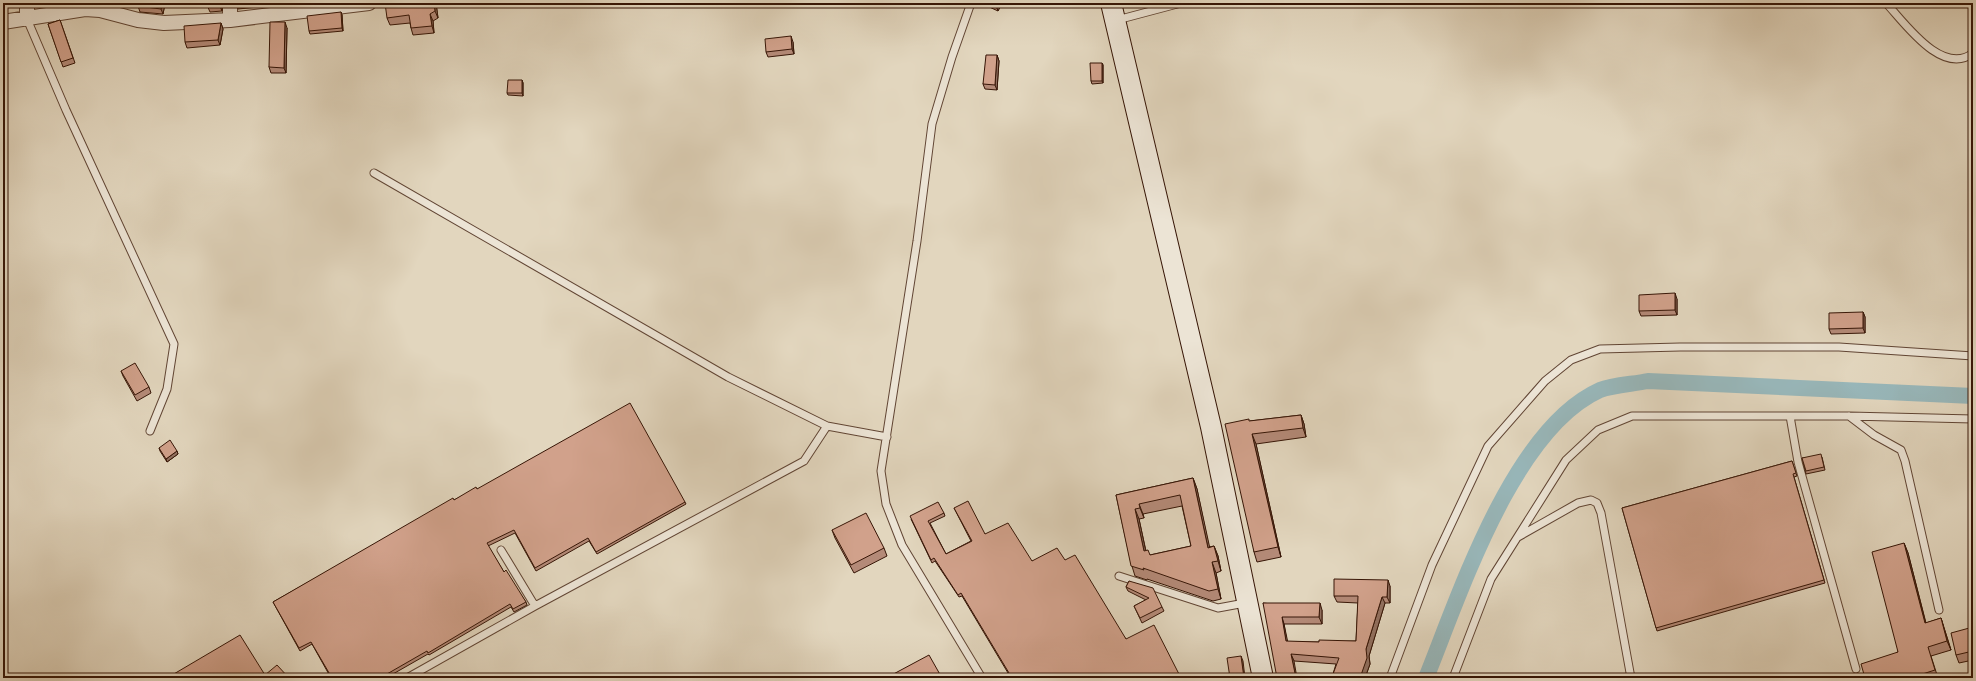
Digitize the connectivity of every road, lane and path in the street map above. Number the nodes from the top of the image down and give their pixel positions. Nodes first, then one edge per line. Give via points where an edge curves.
1 (27, 3) edge
2 (230, 3) edge
3 (369, 3) edge
4 (971, 3) edge
5 (1181, 3) edge
6 (1886, 3) edge
7 (1113, 12) edge
8 (27, 19) junction
9 (230, 20) junction
10 (3, 22) edge
11 (1973, 53) edge
12 (374, 173) dead end
13 (1973, 356) edge
14 (1790, 416) junction
15 (1849, 416) junction
16 (1973, 419) edge
17 (827, 426) junction
18 (150, 431) dead end
19 (887, 437) junction
20 (1517, 537) junction
21 (502, 550) dead end
22 (1119, 576) dead end
23 (1248, 603) junction
24 (535, 606) junction
25 (1939, 610) dead end
26 (1856, 669) dead end
27 (407, 678) edge
28 (982, 678) edge
29 (1263, 678) edge
30 (1390, 678) edge
31 (1453, 678) edge
32 (1631, 678) edge

1 - 8 street
2 - 9 street
3 - 9 street
4 - 19 lane via 932,124
5 - 7 lane
6 - 11 lane via 1927,47 1940,55 1961,58
7 - 23 main road via 1211,427
8 - 9 street via 85,9 164,24
8 - 10 street
8 - 18 lane via 174,344 167,389
12 - 17 lane via 728,377
13 - 30 lane via 1839,347 1680,347 1600,349 1571,360 1545,381 1488,446 1432,565
14 - 15 lane
14 - 20 lane via 1632,416 1598,430 1566,460
14 - 26 lane via 1798,462
15 - 16 lane
15 - 25 lane via 1874,435 1901,450
17 - 19 lane
17 - 24 lane via 804,461
19 - 28 lane via 881,471 886,504 902,545
20 - 31 lane via 1491,579
20 - 32 lane via 1578,503 1591,500 1596,503 1601,513
21 - 24 lane
22 - 23 lane via 1218,608
23 - 29 main road
24 - 27 lane

